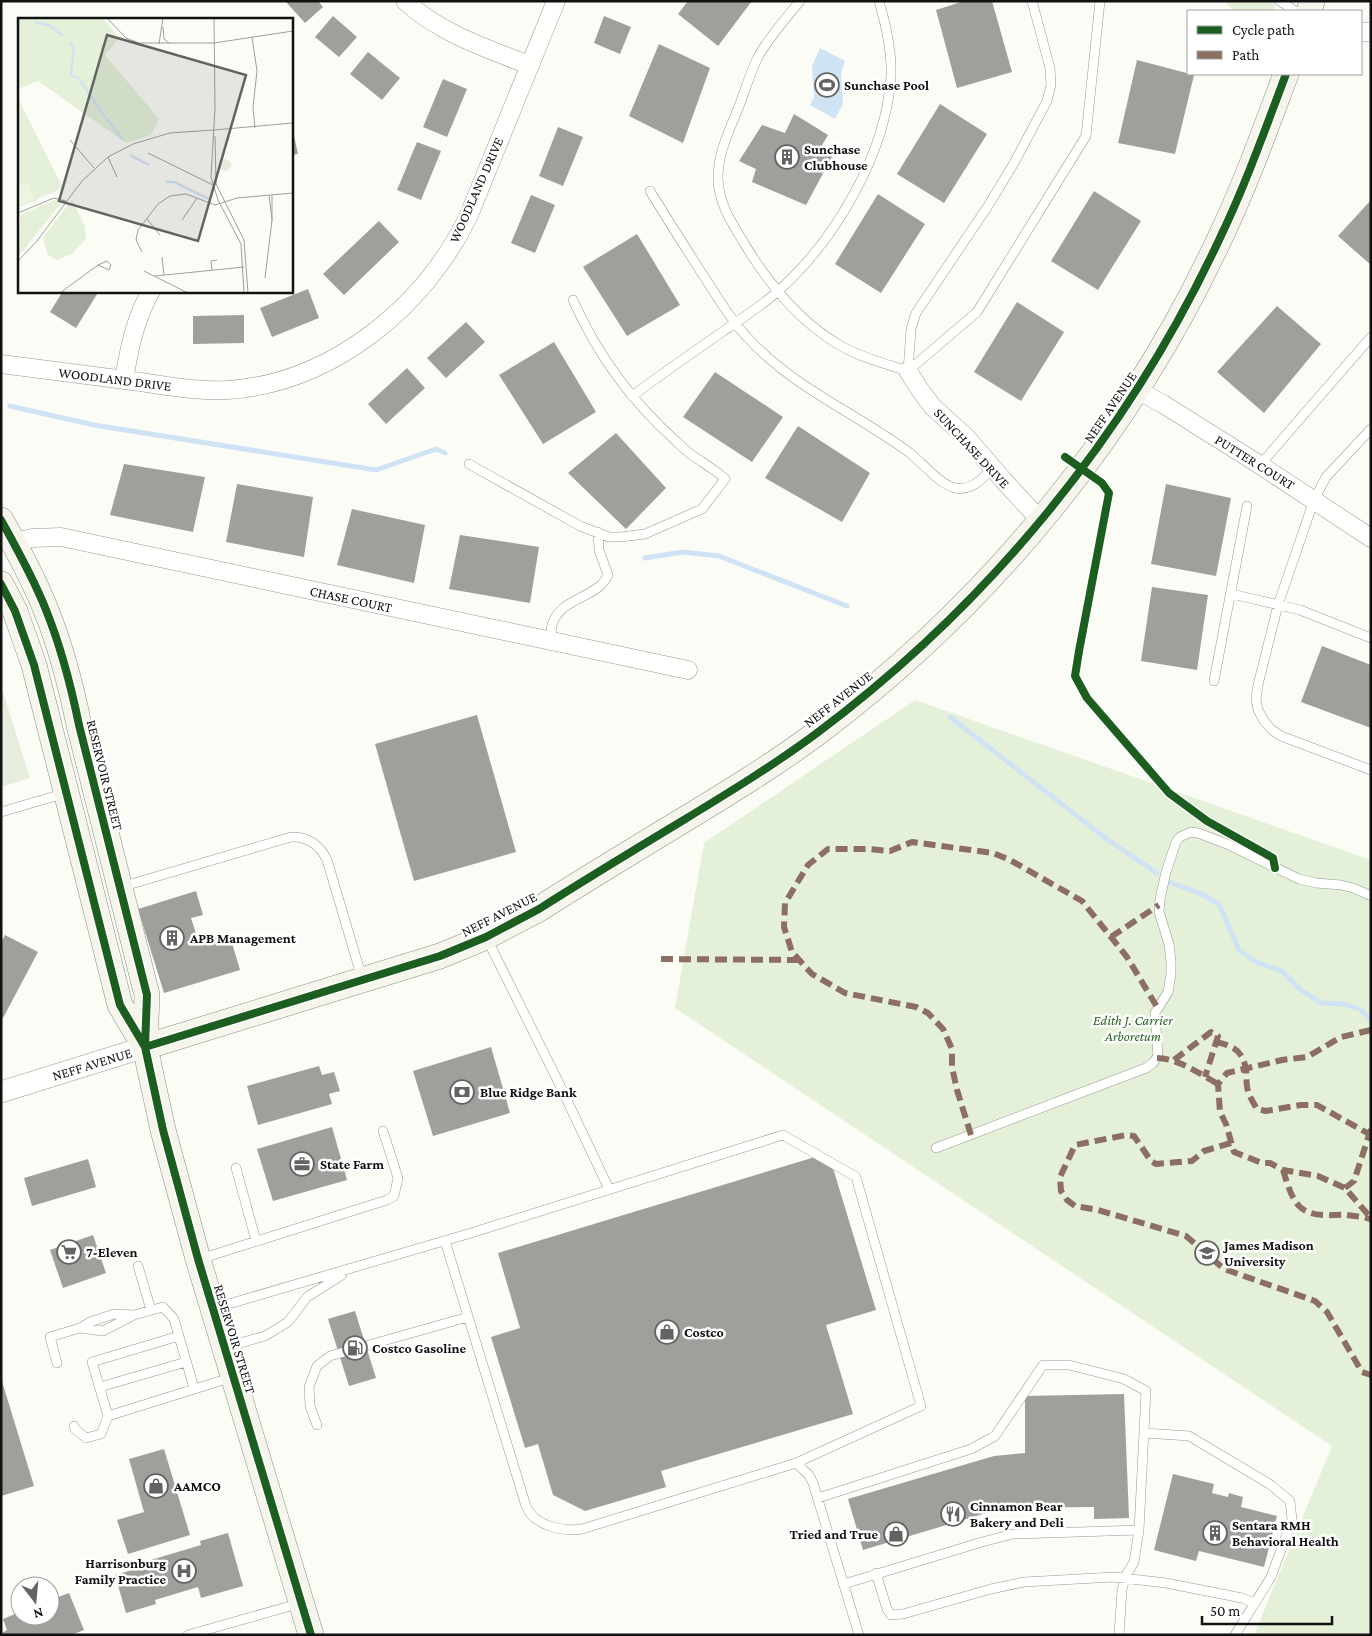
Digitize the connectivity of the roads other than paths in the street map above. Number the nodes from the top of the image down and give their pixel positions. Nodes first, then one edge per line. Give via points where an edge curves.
1 (405, 1) edge
2 (556, 1) edge
3 (800, 1) edge
4 (879, 1) edge
5 (1032, 1) edge
6 (1100, 1) edge
7 (1280, 1) edge
8 (1294, 10) edge
9 (529, 65) junction
10 (1286, 75) edge
11 (650, 191) dead end
12 (777, 291) junction
13 (151, 292) edge
14 (573, 300) dead end
15 (735, 323) junction
16 (1371, 337) edge
17 (1, 364) edge
18 (908, 371) junction
19 (124, 380) junction
20 (1137, 390) junction
21 (632, 396) junction
22 (1371, 429) edge
23 (469, 464) dead end
24 (1260, 465) junction
25 (993, 468) junction
26 (1314, 500) junction
27 (1247, 506) dead end
28 (1, 520) edge
29 (1041, 521) junction
30 (598, 532) junction
31 (1371, 538) edge
32 (14, 542) junction
33 (1, 584) edge
34 (1232, 594) junction
35 (1278, 605) junction
36 (1371, 638) edge
37 (551, 641) junction
38 (688, 670) dead end
39 (1214, 681) dead end
40 (1371, 770) edge
41 (66, 793) junction
42 (1, 812) edge
43 (120, 887) junction
44 (1371, 896) edge
45 (486, 937) junction
46 (362, 981) junction
47 (146, 1047) junction
48 (1, 1092) edge
49 (383, 1131) dead end
50 (936, 1148) dead end
51 (236, 1168) dead end
52 (609, 1190) junction
53 (256, 1241) junction
54 (445, 1241) junction
55 (198, 1259) junction
56 (138, 1266) dead end
57 (357, 1266) junction
58 (212, 1308) junction
59 (151, 1310) junction
60 (468, 1317) junction
61 (179, 1336) junction
62 (224, 1348) junction
63 (186, 1362) junction
64 (57, 1363) dead end
65 (233, 1377) junction
66 (100, 1387) junction
67 (194, 1388) junction
68 (108, 1416) junction
69 (317, 1425) dead end
70 (74, 1426) dead end
71 (1145, 1433) junction
72 (796, 1463) junction
73 (818, 1498) junction
74 (1139, 1530) junction
75 (876, 1574) junction
76 (1125, 1578) junction
77 (844, 1584) junction
78 (301, 1603) junction
79 (1254, 1603) junction
80 (188, 1635) edge
81 (310, 1635) edge
82 (859, 1635) edge
83 (1119, 1635) edge
84 (1235, 1635) edge

1 - 9 street via 435,25
2 - 9 street, WOODLAND DRIVE
3 - 12 lane via 758,58 718,164 719,187 726,212
4 - 12 lane via 889,43 891,69 886,107 875,146 857,188 834,228 808,262
5 - 18 lane via 1050,68 1051,85 1047,101 988,206 916,313 911,329
6 - 18 lane via 1086,136 976,312
7 - 8 lane
9 - 19 street, WOODLAND DRIVE via 469,215 456,239 421,289 375,331 308,370 248,387 208,390
10 - 20 main road, NEFF AVENUE via 1220,240
11 - 15 lane
12 - 15 lane
12 - 18 lane via 808,322 836,343 851,352
13 - 19 street via 137,321
14 - 21 lane via 596,345
15 - 21 lane
15 - 25 lane via 761,351 796,380 901,446 946,485 968,488
16 - 24 lane
17 - 19 street, WOODLAND DRIVE
18 - 25 street, SUNCHASE DRIVE via 930,402
20 - 24 street, PUTTER COURT
20 - 29 main road, NEFF AVENUE
21 - 30 lane via 676,441 725,479 702,509 645,534 610,537
22 - 26 lane via 1326,477
23 - 30 lane via 580,526
24 - 26 street, PUTTER COURT
25 - 29 street, SUNCHASE DRIVE
26 - 31 street, PUTTER COURT
26 - 35 lane
27 - 34 lane
28 - 32 main road, RESERVOIR STREET
29 - 45 main road, NEFF AVENUE via 934,635 816,734 734,789 539,909
30 - 37 lane via 599,550 608,575 603,584 574,600 556,616
32 - 37 street, CHASE COURT via 61,537
32 - 43 main road, RESERVOIR STREET via 46,609 64,661
33 - 41 main road, RESERVOIR STREET via 15,611 34,665
34 - 35 lane
34 - 39 lane
35 - 36 lane via 1300,610
35 - 40 lane via 1256,699 1264,721 1281,736
37 - 38 street, CHASE COURT
41 - 42 lane
41 - 47 main road, RESERVOIR STREET via 120,1004
43 - 46 lane via 291,837 310,840 327,860
43 - 47 main road, RESERVOIR STREET via 147,996
44 - 50 lane via 1347,886 1299,879 1198,833 1183,835 1176,842 1160,899 1160,912 1170,948 1171,974 1168,992 1154,1013 1158,1056 1155,1061 1146,1068
45 - 46 main road, NEFF AVENUE via 440,956
45 - 52 lane
46 - 47 main road, NEFF AVENUE
47 - 48 street, NEFF AVENUE
47 - 55 main road, RESERVOIR STREET via 163,1130
49 - 53 lane via 398,1178 394,1196
51 - 53 lane
52 - 54 lane
52 - 72 lane via 783,1135 856,1177 921,1406
53 - 55 lane
54 - 57 lane
54 - 60 lane
55 - 58 main road, RESERVOIR STREET
56 - 59 lane
57 - 58 lane
57 - 62 lane via 307,1297 288,1322 264,1336
58 - 62 main road, RESERVOIR STREET
59 - 61 lane via 162,1307 174,1319
59 - 64 lane via 134,1315 114,1314 50,1337
60 - 69 lane via 330,1356 317,1366 309,1387 310,1406
60 - 72 lane via 526,1506 548,1525 567,1530 582,1529
61 - 63 lane
61 - 66 lane via 92,1362
62 - 65 main road, RESERVOIR STREET
63 - 66 lane
63 - 67 lane
65 - 67 lane
65 - 78 main road, RESERVOIR STREET
66 - 68 lane
67 - 68 lane
68 - 70 lane via 101,1434 86,1438
71 - 73 lane via 1146,1390 1124,1379 1069,1365 1043,1365 995,1436 971,1449
71 - 74 lane
71 - 79 lane via 1189,1436 1271,1485 1290,1501 1292,1520 1271,1577
72 - 73 lane via 809,1475
73 - 77 lane
74 - 75 lane via 1014,1534
74 - 76 lane via 1134,1562
75 - 76 lane via 891,1615 1024,1582
75 - 77 lane
76 - 79 lane via 1166,1583
76 - 83 lane
77 - 82 lane
78 - 80 lane
78 - 81 main road, RESERVOIR STREET
79 - 84 lane

